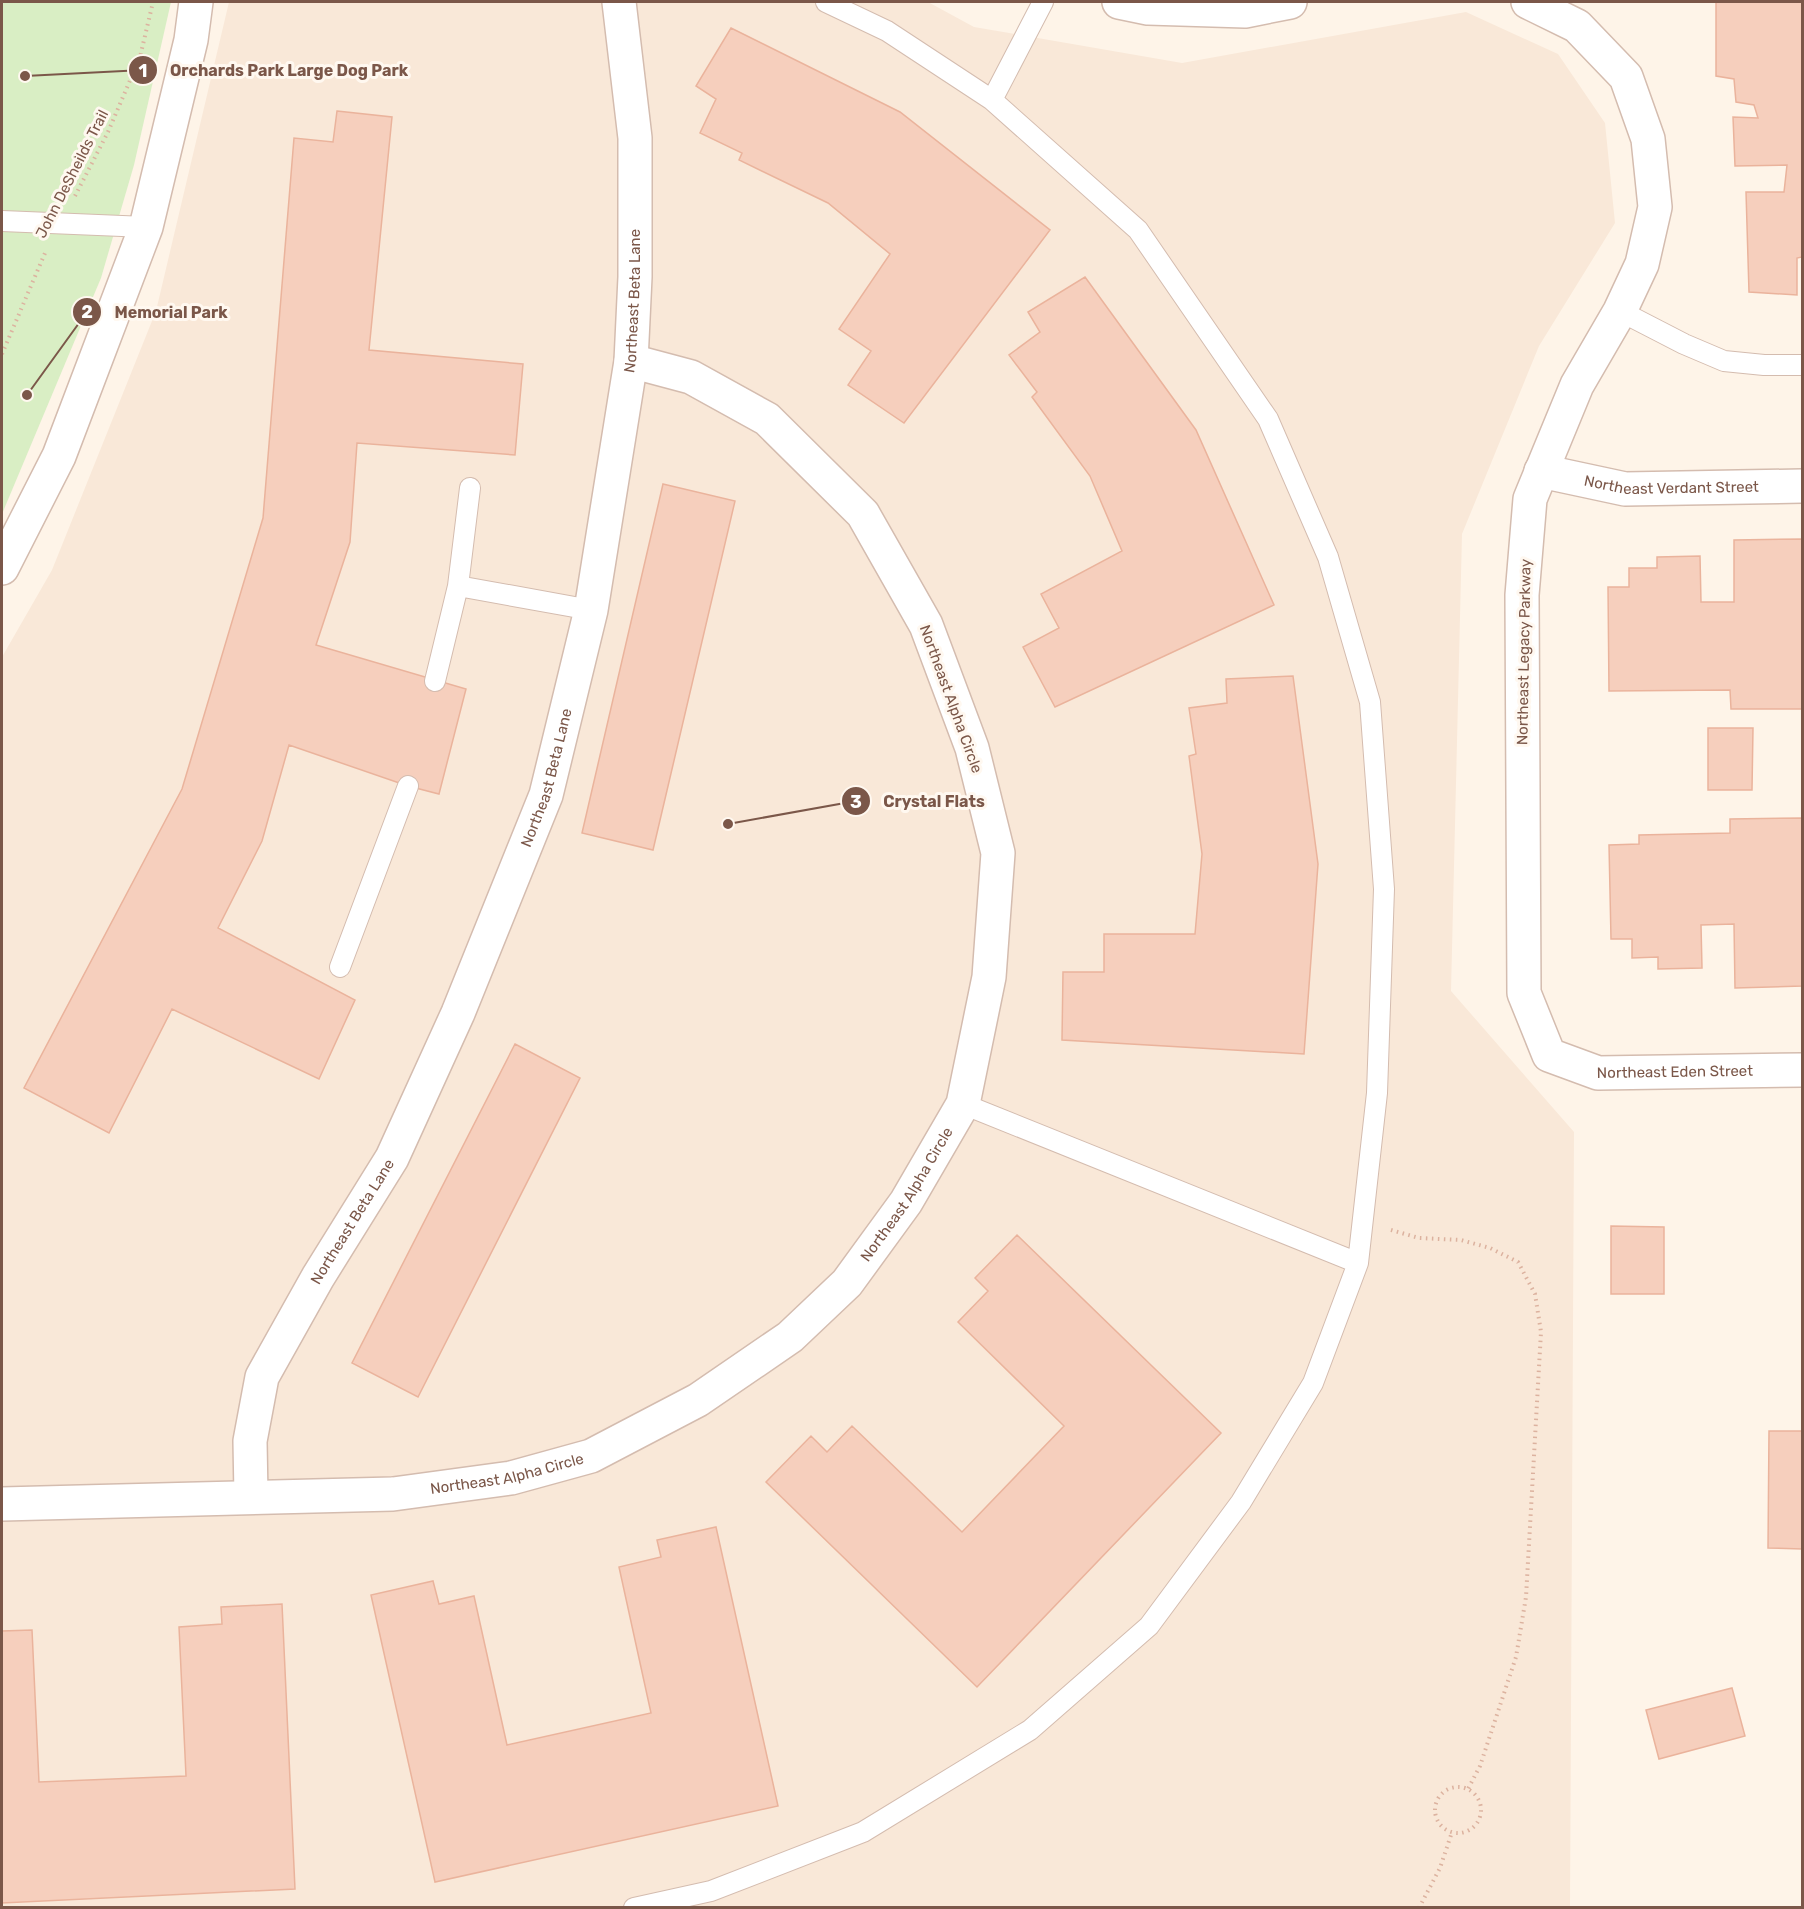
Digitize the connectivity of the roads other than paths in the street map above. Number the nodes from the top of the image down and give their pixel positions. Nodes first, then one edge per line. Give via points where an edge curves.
1 (196, 2) edge
2 (619, 2) edge
3 (826, 2) edge
4 (1042, 2) edge
5 (1119, 2) edge
6 (1290, 2) edge
7 (1528, 2) edge
8 (992, 100) junction
9 (2, 221) edge
10 (146, 227) junction
11 (1620, 310) junction
12 (631, 360) junction
13 (1803, 365) edge
14 (1541, 471) junction
15 (1803, 486) edge
16 (470, 488) dead end
17 (2, 568) edge
18 (458, 586) junction
19 (591, 610) junction
20 (435, 681) dead end
21 (408, 786) dead end
22 (340, 967) dead end
23 (1549, 1055) joint
24 (1803, 1070) edge
25 (963, 1104) junction
26 (1358, 1263) junction
27 (251, 1497) junction
28 (2, 1504) edge
29 (634, 1908) edge

1 - 10 street via 191,40
2 - 12 street, Northeast Beta Lane via 635,138
3 - 8 lane via 887,31
4 - 8 lane
5 - 6 street via 1148,8 1245,11
7 - 11 street, Northeast Legacy Parkway via 1577,26 1626,77 1648,139 1654,207 1642,264
8 - 26 lane via 1138,230 1268,419 1328,557 1370,702 1384,889 1377,1092
9 - 10 lane
10 - 17 street via 59,456
11 - 13 lane via 1724,361
11 - 14 street, Northeast Legacy Parkway via 1577,385
12 - 19 street, Northeast Beta Lane
12 - 25 street, Northeast Alpha Circle via 691,377 767,419 862,514 926,625 972,748 998,853 989,977
14 - 15 street, Northeast Verdant Street via 1625,489
14 - 23 street, Northeast Legacy Parkway via 1530,500 1522,595 1524,993
16 - 18 lane
18 - 19 lane
18 - 20 lane
19 - 27 street, Northeast Beta Lane via 546,795 458,1013 392,1158 262,1377 250,1441
21 - 22 lane
23 - 24 street, Northeast Eden Street via 1598,1072
25 - 26 lane
25 - 27 street, Northeast Alpha Circle via 906,1202 847,1283 790,1337 698,1400 591,1456 511,1478 393,1494
26 - 29 lane via 1313,1383 1241,1502 1149,1626 1030,1730 863,1832 711,1891
27 - 28 street, Northeast Alpha Circle

